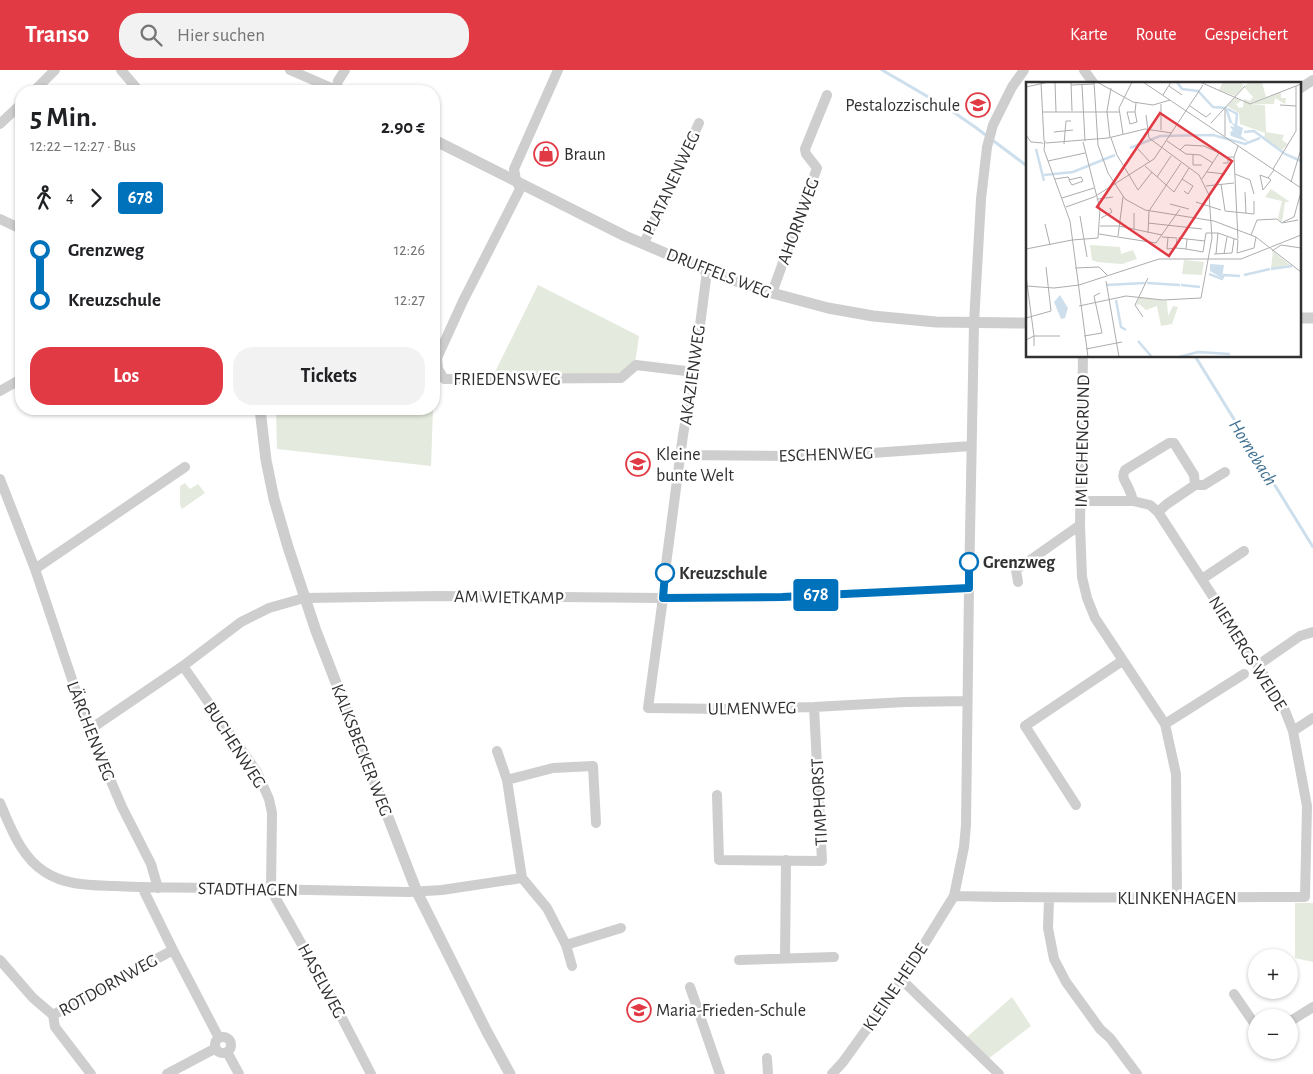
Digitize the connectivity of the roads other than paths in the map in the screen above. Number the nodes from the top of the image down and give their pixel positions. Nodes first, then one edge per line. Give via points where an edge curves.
1 (54, 70) edge
2 (122, 70) edge
3 (290, 70) edge
4 (344, 70) edge
5 (558, 70) edge
6 (1024, 70) edge
7 (1084, 70) edge
8 (1313, 80) edge
9 (1093, 82) edge
10 (40, 85) edge
11 (134, 85) edge
12 (323, 85) edge
13 (337, 85) edge
14 (1300, 88) edge
15 (827, 95) dead end
16 (15, 110) edge
17 (699, 123) dead end
18 (0, 124) edge
19 (440, 143) edge
20 (516, 180) junction
21 (0, 219) edge
22 (15, 227) edge
23 (644, 243) junction
24 (707, 271) junction
25 (772, 294) junction
26 (1300, 318) edge
27 (1313, 318) edge
28 (974, 323) junction
29 (1026, 323) edge
30 (440, 351) edge
31 (1083, 358) edge
32 (440, 372) edge
33 (694, 372) junction
34 (15, 382) edge
35 (0, 391) edge
36 (261, 415) edge
37 (971, 446) junction
38 (681, 455) junction
39 (185, 467) dead end
40 (1225, 472) dead end
41 (0, 479) edge
42 (1195, 485) junction
43 (1133, 500) junction
44 (1081, 501) junction
45 (1158, 512) junction
46 (1080, 525) junction
47 (1244, 551) dead end
48 (35, 569) junction
49 (1202, 580) junction
50 (1018, 582) dead end
51 (969, 588) junction
52 (304, 598) junction
53 (663, 598) junction
54 (1313, 632) edge
55 (1122, 660) junction
56 (1258, 665) junction
57 (183, 666) junction
58 (1244, 674) dead end
59 (967, 701) junction
60 (814, 706) junction
61 (1313, 718) edge
62 (1165, 724) junction
63 (88, 730) junction
64 (1293, 731) junction
65 (497, 751) dead end
66 (507, 780) junction
67 (717, 795) dead end
68 (0, 803) edge
69 (1310, 804) edge
70 (1076, 805) dead end
71 (596, 823) dead end
72 (786, 860) junction
73 (522, 878) junction
74 (142, 888) junction
75 (158, 888) junction
76 (271, 890) junction
77 (417, 892) junction
78 (954, 896) junction
79 (1177, 897) junction
80 (1305, 898) joint
81 (1049, 899) junction
82 (621, 928) dead end
83 (566, 945) junction
84 (173, 950) junction
85 (834, 957) dead end
86 (785, 958) junction
87 (0, 960) edge
88 (739, 960) dead end
89 (572, 966) dead end
90 (902, 980) junction
91 (690, 987) dead end
92 (1234, 994) dead end
93 (1313, 1007) edge
94 (1248, 1014) edge
95 (53, 1015) junction
96 (1298, 1016) edge
97 (219, 1038) junction
98 (216, 1048) junction
99 (227, 1052) junction
100 (767, 1058) dead end
101 (91, 1074) edge
102 (167, 1074) edge
103 (239, 1074) edge
104 (371, 1074) edge
105 (510, 1074) edge
106 (720, 1074) edge
107 (768, 1074) edge
108 (832, 1074) edge
109 (999, 1074) edge
110 (1137, 1074) edge

1 - 10 street
2 - 11 street
3 - 12 street
4 - 13 street
5 - 20 street via 514,169
6 - 28 street via 993,125 987,147
7 - 9 street
8 - 14 street
15 - 25 street, AHORNWEG via 805,148 817,168
16 - 18 street
17 - 23 street, PLATANENWEG
19 - 20 street, DRUFFELS WEG
20 - 23 street, DRUFFELS WEG
20 - 30 street, FRIEDENSWEG via 520,189
21 - 22 street
23 - 24 street, DRUFFELS WEG
24 - 25 street, DRUFFELS WEG
24 - 33 street, AKAZIENWEG
25 - 28 street, DRUFFELS WEG via 873,316
26 - 27 street
28 - 29 street, DRUFFELS WEG
28 - 37 street
31 - 44 street, IM EICHENGRUND
32 - 33 street, FRIEDENSWEG via 444,379 621,378 636,365
33 - 38 street, AKAZIENWEG
34 - 35 street
36 - 52 street, KALKSBECKER WEG via 274,499
37 - 38 street, ESCHENWEG via 844,455
37 - 51 street
38 - 53 street, AKAZIENWEG
39 - 48 street
40 - 42 street via 1204,485
41 - 48 street, LÄRCHENWEG
42 - 43 street via 1194,475 1174,443 1169,443 1125,470 1123,479
42 - 45 street
43 - 44 street
43 - 45 street via 1150,505
44 - 46 street, IM EICHENGRUND
45 - 49 street, NIEMERGS WEIDE
46 - 50 street, IM EICHENGRUND via 1016,570
46 - 55 street, IM EICHENGRUND via 1082,577 1087,598 1095,618
47 - 49 street
48 - 63 street, LÄRCHENWEG
49 - 56 street, NIEMERGS WEIDE
51 - 53 street, AM WIETKAMP via 782,597
51 - 59 street
52 - 53 street, AM WIETKAMP
52 - 57 street, AM WIETKAMP via 269,608 242,622
52 - 77 street, KALKSBECKER WEG
53 - 60 street, ULMENWEG via 648,708
54 - 56 street via 1300,636
55 - 62 street, IM EICHENGRUND
55 - 70 street via 1025,726
56 - 64 street, NIEMERGS WEIDE via 1282,704
57 - 63 street, AM WIETKAMP
57 - 76 street, BUCHENWEG via 265,788 272,813
58 - 62 street
59 - 60 street, ULMENWEG
59 - 78 street via 966,825
60 - 72 street, TIMPHORST via 822,861
61 - 64 street
62 - 79 street, IM EICHENGRUND via 1176,774
63 - 75 street, LÄRCHENWEG via 151,864
64 - 69 street, NIEMERGS WEIDE
65 - 66 street
66 - 71 street via 554,768 593,766
66 - 73 street
67 - 72 street, TIMPHORST via 719,860
68 - 74 street, STADTHAGEN via 16,841 45,873 79,885
69 - 80 street, NIEMERGS WEIDE
72 - 86 street
73 - 77 street, STADTHAGEN
73 - 83 street via 547,908
74 - 75 street, STADTHAGEN
74 - 84 street, ROTDORNWEG
75 - 76 street, STADTHAGEN
76 - 77 street, STADTHAGEN
76 - 104 street, HASELWEG
77 - 105 street, KALKSBECKER WEG
78 - 81 street, KLINKENHAGEN
78 - 90 street, KLEINE HEIDE
79 - 80 street, KLINKENHAGEN
79 - 81 street, KLINKENHAGEN
81 - 110 street via 1048,928 1054,959 1066,982
82 - 83 street
83 - 89 street
84 - 95 street, ROTDORNWEG
84 - 97 street, ROTDORNWEG
85 - 86 street
86 - 88 street
87 - 95 street via 33,998
90 - 108 street, KLEINE HEIDE
90 - 109 street
91 - 106 street
92 - 94 street
93 - 96 street
95 - 101 street, ROTDORNWEG via 55,1027
97 - 98 street
97 - 99 street, ROTDORNWEG via 224,1036 230,1041 232,1045
98 - 99 street
98 - 102 street
99 - 103 street, ROTDORNWEG
100 - 107 street

